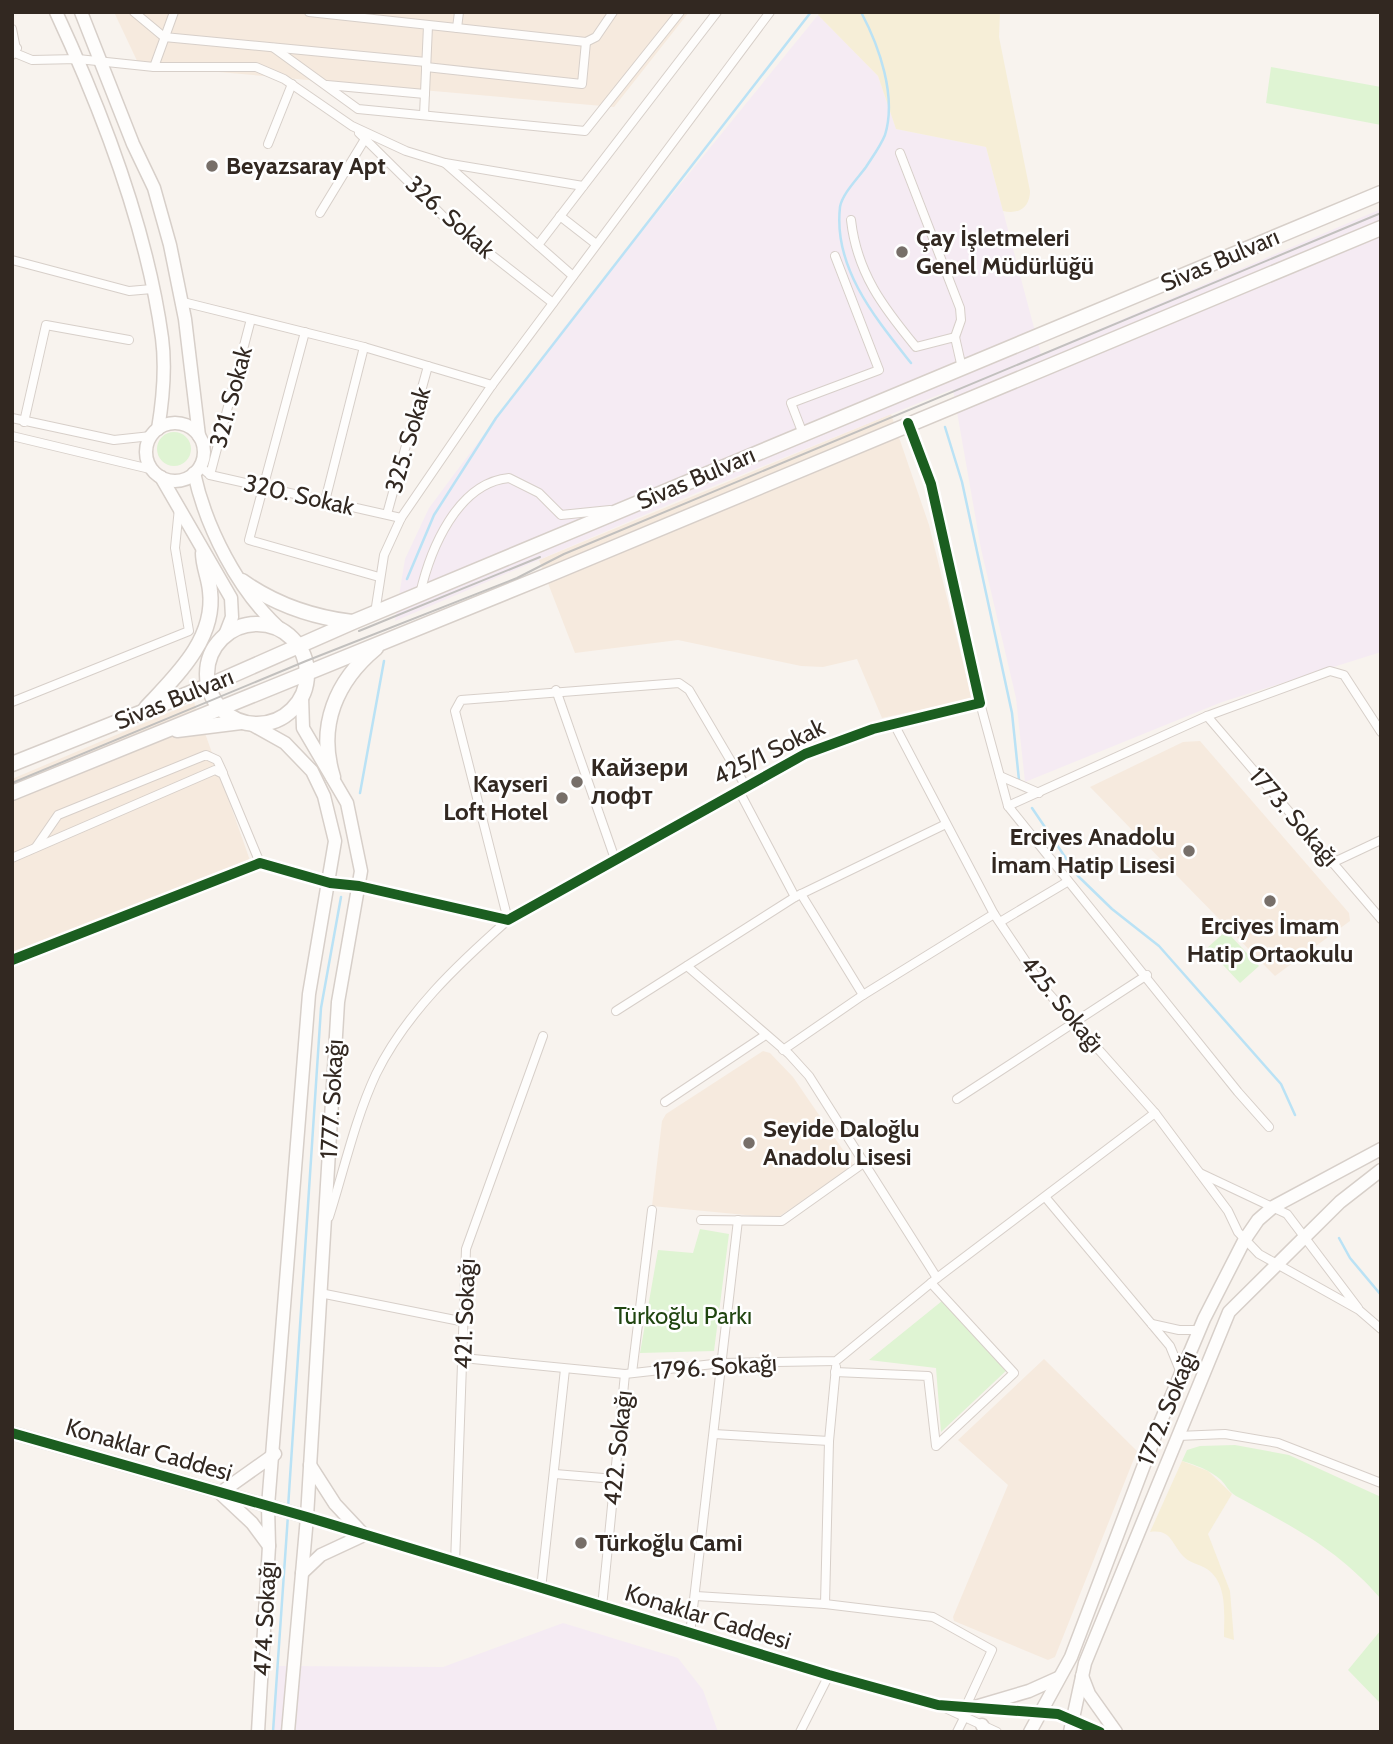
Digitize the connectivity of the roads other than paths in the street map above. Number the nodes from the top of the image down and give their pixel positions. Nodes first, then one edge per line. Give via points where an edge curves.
1 (56, 12) edge
2 (82, 12) edge
3 (134, 12) edge
4 (174, 12) edge
5 (309, 12) edge
6 (459, 12) edge
7 (613, 12) edge
8 (680, 12) edge
9 (717, 12) edge
10 (770, 12) edge
11 (389, 16) edge
12 (428, 26) junction
13 (457, 27) junction
14 (12, 29) edge
15 (164, 37) junction
16 (586, 42) junction
17 (14, 43) edge
18 (274, 48) junction
19 (14, 54) edge
20 (78, 59) junction
21 (103, 62) junction
22 (426, 64) junction
23 (154, 67) junction
24 (292, 85) junction
25 (324, 85) junction
26 (425, 94) junction
27 (424, 116) junction
28 (352, 126) junction
29 (365, 139) junction
30 (268, 144) dead end
31 (900, 153) dead end
32 (446, 163) junction
33 (583, 186) junction
34 (1381, 193) edge
35 (320, 213) dead end
36 (560, 216) junction
37 (850, 220) dead end
38 (1381, 228) edge
39 (596, 244) junction
40 (538, 245) junction
41 (835, 256) dead end
42 (12, 260) edge
43 (573, 276) junction
44 (152, 289) junction
45 (183, 302) junction
46 (552, 303) junction
47 (251, 319) junction
48 (305, 332) junction
49 (955, 337) junction
50 (129, 341) dead end
51 (364, 347) junction
52 (429, 366) junction
53 (962, 368) junction
54 (492, 385) junction
55 (12, 418) edge
56 (24, 422) junction
57 (908, 423) junction
58 (155, 432) junction
59 (803, 434) junction
60 (12, 436) edge
61 (199, 436) junction
62 (201, 471) junction
63 (157, 473) junction
64 (263, 487) junction
65 (325, 501) junction
66 (179, 508) junction
67 (622, 509) junction
68 (387, 514) junction
69 (401, 518) junction
70 (202, 553) junction
71 (379, 577) junction
72 (242, 581) junction
73 (420, 594) junction
74 (375, 613) junction
75 (353, 622) junction
76 (279, 628) junction
77 (225, 635) junction
78 (383, 641) junction
79 (299, 646) junction
80 (308, 671) junction
81 (208, 686) junction
82 (556, 690) junction
83 (302, 697) junction
84 (12, 702) edge
85 (980, 703) junction
86 (220, 708) junction
87 (140, 713) junction
88 (1207, 716) junction
89 (247, 723) junction
90 (894, 724) junction
91 (1381, 732) edge
92 (159, 733) junction
93 (12, 764) edge
94 (223, 774) junction
95 (1000, 775) junction
96 (333, 777) junction
97 (742, 787) junction
98 (12, 793) edge
99 (1039, 793) junction
100 (1009, 806) junction
101 (946, 824) junction
102 (1381, 840) edge
103 (36, 847) junction
104 (12, 858) edge
105 (615, 859) junction
106 (260, 863) junction
107 (1332, 863) junction
108 (1067, 882) junction
109 (330, 883) junction
110 (359, 886) junction
111 (798, 896) junction
112 (997, 918) junction
113 (1381, 919) edge
114 (508, 920) junction
115 (12, 960) edge
116 (687, 966) junction
117 (1147, 975) junction
118 (863, 995) junction
119 (616, 1011) dead end
120 (1075, 1022) junction
121 (764, 1035) junction
122 (543, 1036) dead end
123 (783, 1050) junction
124 (957, 1099) dead end
125 (665, 1102) dead end
126 (1155, 1113) junction
127 (1269, 1127) dead end
128 (1381, 1149) edge
129 (865, 1162) junction
130 (1381, 1170) edge
131 (1197, 1172) junction
132 (1046, 1198) junction
133 (1273, 1207) junction
134 (652, 1210) dead end
135 (701, 1220) dead end
136 (738, 1220) junction
137 (324, 1231) junction
138 (1306, 1238) junction
139 (1245, 1239) junction
140 (1276, 1265) junction
141 (934, 1281) junction
142 (320, 1293) junction
143 (1359, 1310) junction
144 (465, 1322) junction
145 (1152, 1324) junction
146 (1381, 1329) edge
147 (1199, 1331) junction
148 (463, 1359) junction
149 (836, 1361) junction
150 (722, 1363) junction
151 (565, 1369) junction
152 (835, 1372) junction
153 (629, 1373) junction
154 (1181, 1373) junction
155 (12, 1433) edge
156 (714, 1434) junction
157 (1178, 1436) junction
158 (829, 1441) junction
159 (275, 1454) junction
160 (310, 1464) junction
161 (555, 1474) junction
162 (615, 1479) junction
163 (1381, 1483) edge
164 (220, 1493) junction
165 (271, 1507) junction
166 (303, 1516) junction
167 (364, 1535) junction
168 (269, 1546) junction
169 (455, 1564) junction
170 (302, 1573) junction
171 (541, 1589) junction
172 (696, 1596) junction
173 (825, 1604) junction
174 (602, 1606) junction
175 (690, 1634) junction
176 (829, 1675) junction
177 (1082, 1676) junction
178 (1059, 1678) junction
179 (938, 1705) junction
180 (970, 1707) junction
181 (1040, 1712) junction
182 (964, 1718) junction
183 (1072, 1726) edge
184 (984, 1728) edge
185 (258, 1732) edge
186 (288, 1732) edge
187 (800, 1732) edge
188 (957, 1732) edge
189 (997, 1732) edge
190 (1030, 1732) edge
191 (1100, 1732) edge
192 (1116, 1732) edge

1 - 20 street
2 - 21 street
3 - 15 street
4 - 15 street
5 - 11 street
6 - 13 street
7 - 16 street via 596,37
8 - 27 street via 585,131
9 - 33 street
10 - 39 street
11 - 12 street
12 - 13 street
12 - 22 street
13 - 16 street
14 - 17 street
15 - 18 street
15 - 23 street
16 - 22 street via 582,84
17 - 19 street
18 - 22 street
18 - 25 street
19 - 20 street via 32,60
20 - 21 street
20 - 44 street via 135,221
21 - 23 street
21 - 45 street via 154,188
22 - 26 street
23 - 24 street via 256,67
24 - 28 street
24 - 30 street
25 - 26 street
25 - 27 street via 358,109
26 - 27 street
28 - 29 street, 326. Sokak
28 - 32 street
29 - 35 street
29 - 46 street, 326. Sokak via 448,221
31 - 49 street via 960,308
32 - 33 street
32 - 40 street
33 - 36 street
34 - 53 highway, Sivas Bulvarı
36 - 39 street
36 - 40 street
37 - 49 street via 858,260 871,289 916,347
38 - 57 highway, Sivas Bulvarı
39 - 43 street
40 - 43 street
41 - 59 street via 879,370 791,403
42 - 44 street via 129,291
43 - 46 street
44 - 58 street via 162,339 164,390
45 - 47 street
45 - 61 street
46 - 54 street
47 - 48 street
47 - 62 street, 321. Sokak
48 - 51 street
48 - 64 street
49 - 53 street
50 - 56 street via 46,325
51 - 52 street
51 - 65 street
52 - 54 street
52 - 68 street, 325. Sokak
53 - 59 highway, Sivas Bulvarı
54 - 69 street
55 - 56 street
56 - 58 street via 114,440
57 - 78 highway, Sivas Bulvarı
57 - 85 street via 931,484
58 - 61 street via 175,423
58 - 63 street via 147,453
59 - 67 highway, Sivas Bulvarı
60 - 63 street
61 - 62 street via 204,453
62 - 63 street via 180,480
62 - 64 street, 320. Sokak
62 - 72 street via 210,523
63 - 66 street
64 - 65 street, 320. Sokak
64 - 71 street via 250,541
65 - 68 street, 320. Sokak
66 - 70 street
66 - 84 street via 175,548 189,631
67 - 73 highway, Sivas Bulvarı
67 - 73 street via 561,515 538,493 509,478 495,480 477,490 448,524 428,564
68 - 69 street, 320. Sokak
69 - 71 street
70 - 77 street via 232,603
70 - 87 highway via 210,589 205,628 183,669
71 - 74 street
72 - 75 highway via 299,611
72 - 76 street
73 - 74 highway, Sivas Bulvarı
74 - 75 highway, Sivas Bulvarı
75 - 79 highway, Sivas Bulvarı
76 - 77 highway via 254,624
76 - 79 highway
77 - 81 highway via 208,660
78 - 80 highway, Sivas Bulvarı
78 - 96 highway via 352,672 332,706 327,745
79 - 80 highway
79 - 81 highway, Sivas Bulvarı
80 - 83 highway
80 - 86 highway, Sivas Bulvarı
81 - 86 highway
81 - 87 highway, Sivas Bulvarı
82 - 97 street via 683,684
82 - 105 street
82 - 114 street via 465,698 456,706
83 - 89 highway via 285,716 269,723
83 - 96 street, 1777. Sokağı via 303,728
85 - 90 street, 425/1 Sokak
85 - 95 street
86 - 89 highway
86 - 92 highway, Sivas Bulvarı
87 - 93 highway, Sivas Bulvarı
88 - 91 street via 1334,671 1344,675
88 - 99 street
88 - 107 street, 1773. Sokağı
89 - 92 highway
89 - 109 street, 1777. Sokağı via 295,751 321,787 335,841
90 - 97 street, 425/1 Sokak via 823,747
90 - 101 street, 425. Sokağı
92 - 98 highway, Sivas Bulvarı
94 - 103 street via 211,770
94 - 103 street via 216,760 206,755 58,815
94 - 106 street
95 - 99 street
95 - 100 street
96 - 110 street, 1777. Sokağı via 355,828
97 - 105 street, 425/1 Sokak
97 - 111 street
99 - 100 street
100 - 108 street
101 - 111 street
101 - 112 street, 425. Sokağı
102 - 107 street
103 - 104 street
105 - 114 street, 425/1 Sokak
106 - 109 street
106 - 115 street
107 - 113 street, 1773. Sokağı
108 - 112 street
108 - 117 street
109 - 110 street
109 - 159 street, 1777. Sokağı via 309,994
110 - 114 street
110 - 137 street, 1777. Sokağı via 338,1002
111 - 116 street
111 - 118 street
112 - 118 street
112 - 120 street, 425. Sokağı via 1043,986
114 - 137 street, 425/1 Sokak via 441,983 383,1062 366,1099
116 - 119 street
116 - 121 street
117 - 120 street
117 - 127 street
118 - 123 street
120 - 124 street
120 - 126 street, 425. Sokağı
121 - 123 street
121 - 125 street
122 - 144 street, 421. Sokağı via 466,1249
123 - 129 street via 817,1088
126 - 131 street, 425. Sokağı
126 - 132 street
128 - 133 street, 1772. Sokağı
129 - 136 street via 782,1221
129 - 141 street
130 - 138 street, 1772. Sokağı via 1340,1202
131 - 133 street, 425. Sokağı
131 - 139 street, 425. Sokağı
132 - 141 street
132 - 145 street
133 - 138 street, 425. Sokağı via 1287,1214
133 - 139 street, 1772. Sokağı
134 - 153 street, 422. Sokağı
135 - 136 street
136 - 150 street
137 - 142 street, 1777. Sokağı
138 - 140 street, 1772. Sokağı
138 - 143 street, 425. Sokağı
139 - 140 street, 425. Sokağı
139 - 147 street, 1772. Sokağı
140 - 143 street, 425. Sokağı
140 - 157 street, 1772. Sokağı via 1228,1312
141 - 149 street
141 - 152 street via 1014,1373 936,1446 928,1376
142 - 144 street
142 - 160 street, 1777. Sokağı
143 - 146 street, 425. Sokağı
144 - 148 street, 421. Sokağı
145 - 147 street
145 - 154 street via 1170,1346
147 - 154 street, 1772. Sokağı
148 - 151 street, 1796. Sokağı
148 - 169 street, 421. Sokağı
149 - 150 street, 1796. Sokağı
149 - 152 street
150 - 153 street, 1796. Sokağı
150 - 156 street
151 - 153 street, 1796. Sokağı
151 - 161 street
152 - 158 street
153 - 162 street, 422. Sokağı
154 - 178 street, 1772. Sokağı
155 - 164 street, Konaklar Caddesi
156 - 158 street
156 - 172 street
157 - 163 street via 1225,1434 1278,1443
157 - 177 street, 1772. Sokağı
158 - 173 street
159 - 164 street
159 - 165 street, 1777. Sokağı
160 - 166 street, 1777. Sokağı
160 - 167 street via 335,1504
161 - 162 street
161 - 171 street
162 - 174 street, 422. Sokağı
164 - 165 street, Konaklar Caddesi
164 - 168 street
165 - 166 street, Konaklar Caddesi
165 - 168 street, 474. Sokağı
166 - 167 street, Konaklar Caddesi
166 - 170 street, 474. Sokağı
167 - 169 street, Konaklar Caddesi
167 - 170 street via 321,1555
168 - 185 street, 474. Sokağı
169 - 171 street, Konaklar Caddesi
170 - 186 street, 474. Sokağı
171 - 174 street, Konaklar Caddesi
172 - 173 street
172 - 175 street
173 - 180 street via 933,1617 992,1650
174 - 175 street, Konaklar Caddesi
175 - 176 street, Konaklar Caddesi
176 - 179 street, Konaklar Caddesi
176 - 187 street
177 - 183 street, 1772. Sokağı
177 - 192 street
178 - 180 street
178 - 181 street, 1772. Sokağı
179 - 180 street, Konaklar Caddesi
179 - 182 street, Konaklar Caddesi
180 - 181 street, Konaklar Caddesi
181 - 183 street, Konaklar Caddesi via 1058,1714
181 - 190 street, 1772. Sokağı
182 - 184 street, Konaklar Caddesi
182 - 188 street
183 - 191 street, Konaklar Caddesi
184 - 189 street, Konaklar Caddesi

